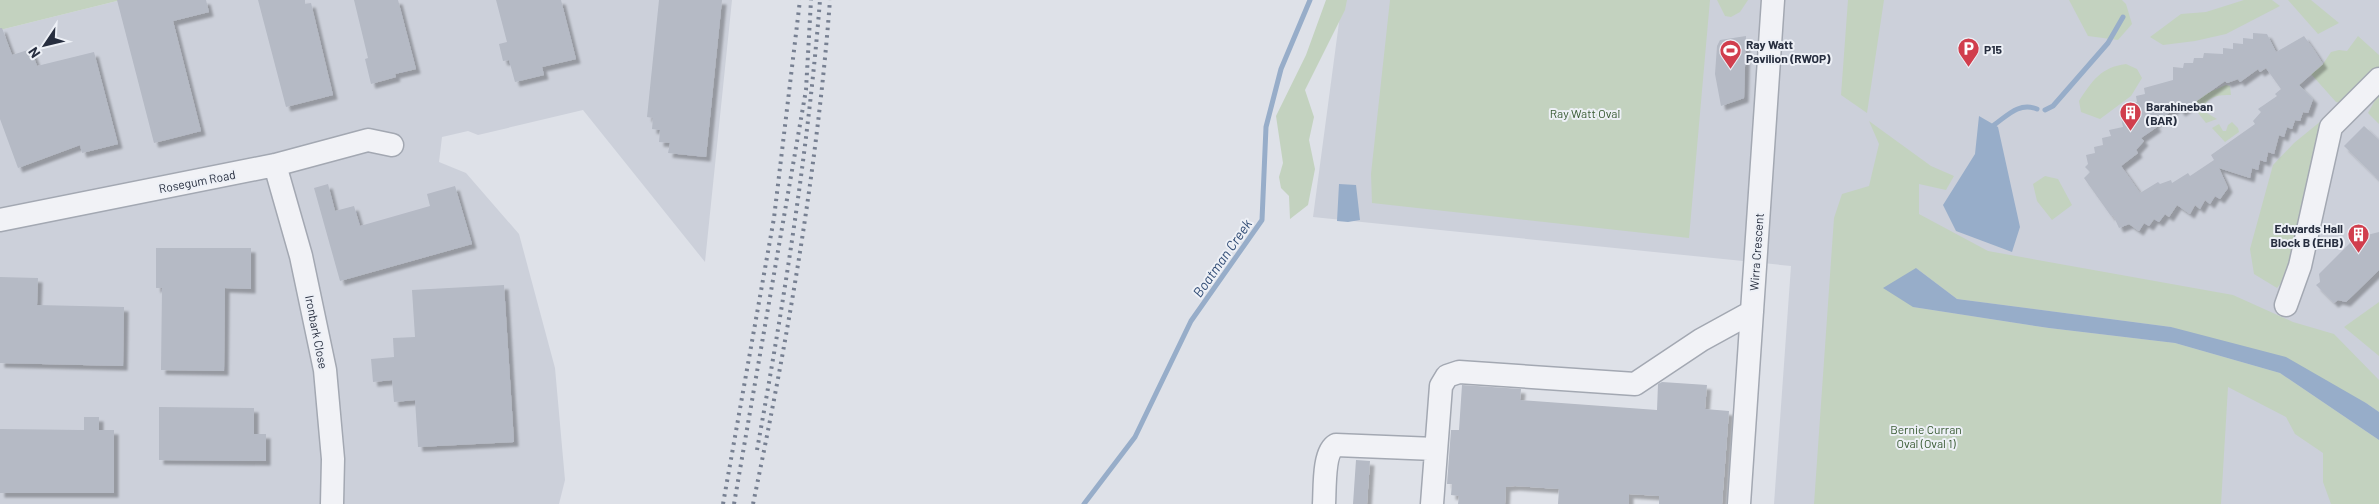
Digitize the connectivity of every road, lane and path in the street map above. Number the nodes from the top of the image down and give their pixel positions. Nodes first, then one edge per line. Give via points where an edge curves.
1 (1773, 0) edge
2 (2379, 79) edge
3 (392, 146) dead end
4 (275, 165) junction
5 (0, 220) edge
6 (2286, 305) dead end
7 (1752, 312) junction
8 (1436, 449) junction
9 (332, 504) edge
10 (1324, 504) edge
11 (1432, 504) edge
12 (1739, 504) edge

1 - 7 street, Wirra Crescent
2 - 6 street via 2331,127 2300,266
3 - 4 street, Rosegum Road via 368,140
4 - 5 street, Rosegum Road
4 - 9 street, Ironbark Close via 301,256 325,370
7 - 8 street via 1701,340 1635,384 1459,372 1448,376 1441,386
7 - 12 street, Wirra Crescent
8 - 10 street via 1336,445 1328,455
8 - 11 street

